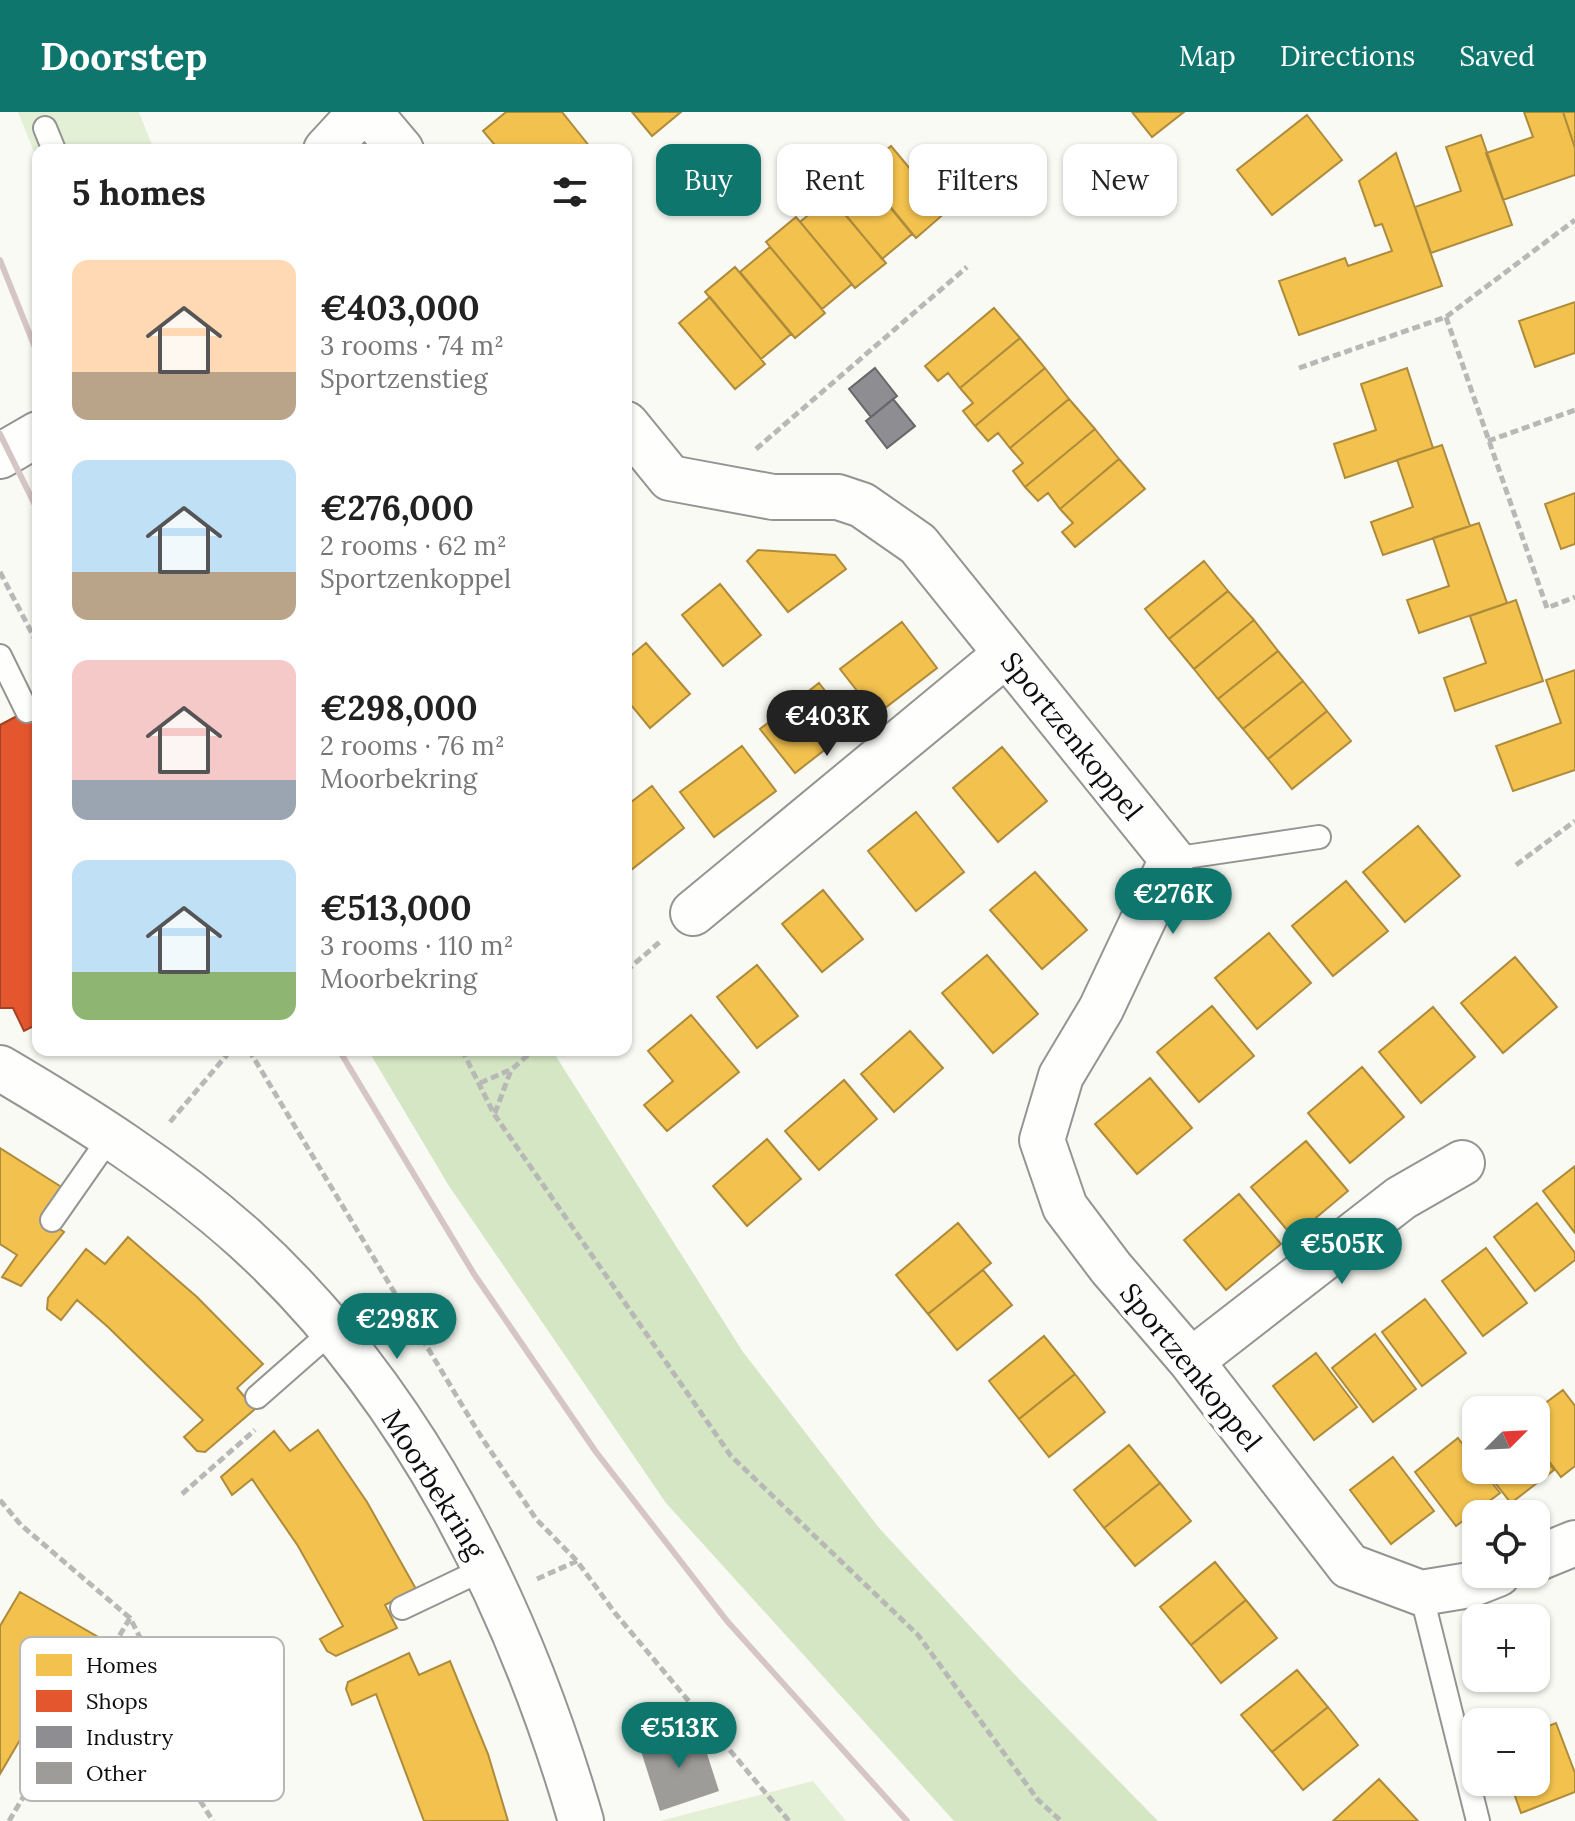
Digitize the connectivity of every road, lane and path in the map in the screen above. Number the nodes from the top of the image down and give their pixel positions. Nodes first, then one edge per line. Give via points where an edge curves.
1 (361, 112) edge
2 (369, 112) edge
3 (45, 128) dead end
4 (52, 144) edge
5 (332, 144) edge
6 (396, 144) edge
7 (1575, 220) edge
8 (967, 267) dead end
9 (1446, 317) junction
10 (1299, 368) dead end
11 (1575, 410) edge
12 (632, 431) edge
13 (32, 437) edge
14 (1488, 441) junction
15 (0, 456) edge
16 (713, 486) junction
17 (0, 572) edge
18 (1575, 597) edge
19 (32, 633) edge
20 (1005, 655) junction
21 (0, 656) edge
22 (27, 711) dead end
23 (1575, 821) edge
24 (1319, 837) dead end
25 (1172, 859) junction
26 (1516, 865) dead end
27 (693, 913) dead end
28 (225, 1056) edge
29 (253, 1056) edge
30 (465, 1056) edge
31 (527, 1056) edge
32 (0, 1068) edge
33 (512, 1069) junction
34 (480, 1083) junction
35 (494, 1114) junction
36 (126, 1147) junction
37 (1462, 1163) dead end
38 (52, 1220) dead end
39 (331, 1332) junction
40 (1191, 1361) junction
41 (257, 1397) dead end
42 (0, 1500) edge
43 (1575, 1543) edge
44 (1550, 1553) edge
45 (486, 1568) junction
46 (1462, 1586) edge
47 (1421, 1593) junction
48 (402, 1608) dead end
49 (130, 1618) junction
50 (119, 1637) edge
51 (140, 1637) edge
52 (21, 1801) edge
53 (200, 1801) edge
54 (9, 1821) edge
55 (213, 1821) edge
56 (581, 1821) edge
57 (789, 1821) edge
58 (1061, 1821) edge
59 (1478, 1821) edge

1 - 5 street
2 - 6 street
3 - 4 lane
7 - 9 path
8 - 16 path
9 - 10 path
9 - 14 path
11 - 14 path
12 - 16 street, Sportzenkoppel via 670,478
13 - 15 street
14 - 18 path via 1547,608
16 - 20 street, Sportzenkoppel via 773,497 838,497 862,505 918,544
17 - 19 path
20 - 25 street, Sportzenkoppel
20 - 27 street
21 - 22 lane
23 - 26 path
24 - 25 lane
25 - 40 street, Sportzenkoppel via 1101,1009 1061,1076 1042,1140 1065,1207
28 - 36 path
29 - 57 path via 536,1519 577,1561
30 - 34 path
31 - 33 path
32 - 36 street, Moorbekring
33 - 34 path
33 - 35 path
34 - 35 path
35 - 58 path via 731,1456 918,1635 1038,1800
36 - 38 lane
36 - 39 street, Moorbekring via 243,1238
37 - 40 street via 1401,1198
39 - 41 lane
39 - 45 street, Moorbekring via 422,1457
40 - 47 street, Sportzenkoppel via 1349,1566
42 - 49 path via 21,1525
43 - 44 street
45 - 48 lane
45 - 56 street, Moorbekring via 531,1670
46 - 47 street, Sportzenkoppel
47 - 59 lane
49 - 50 path
49 - 51 path
52 - 54 path
53 - 55 path

